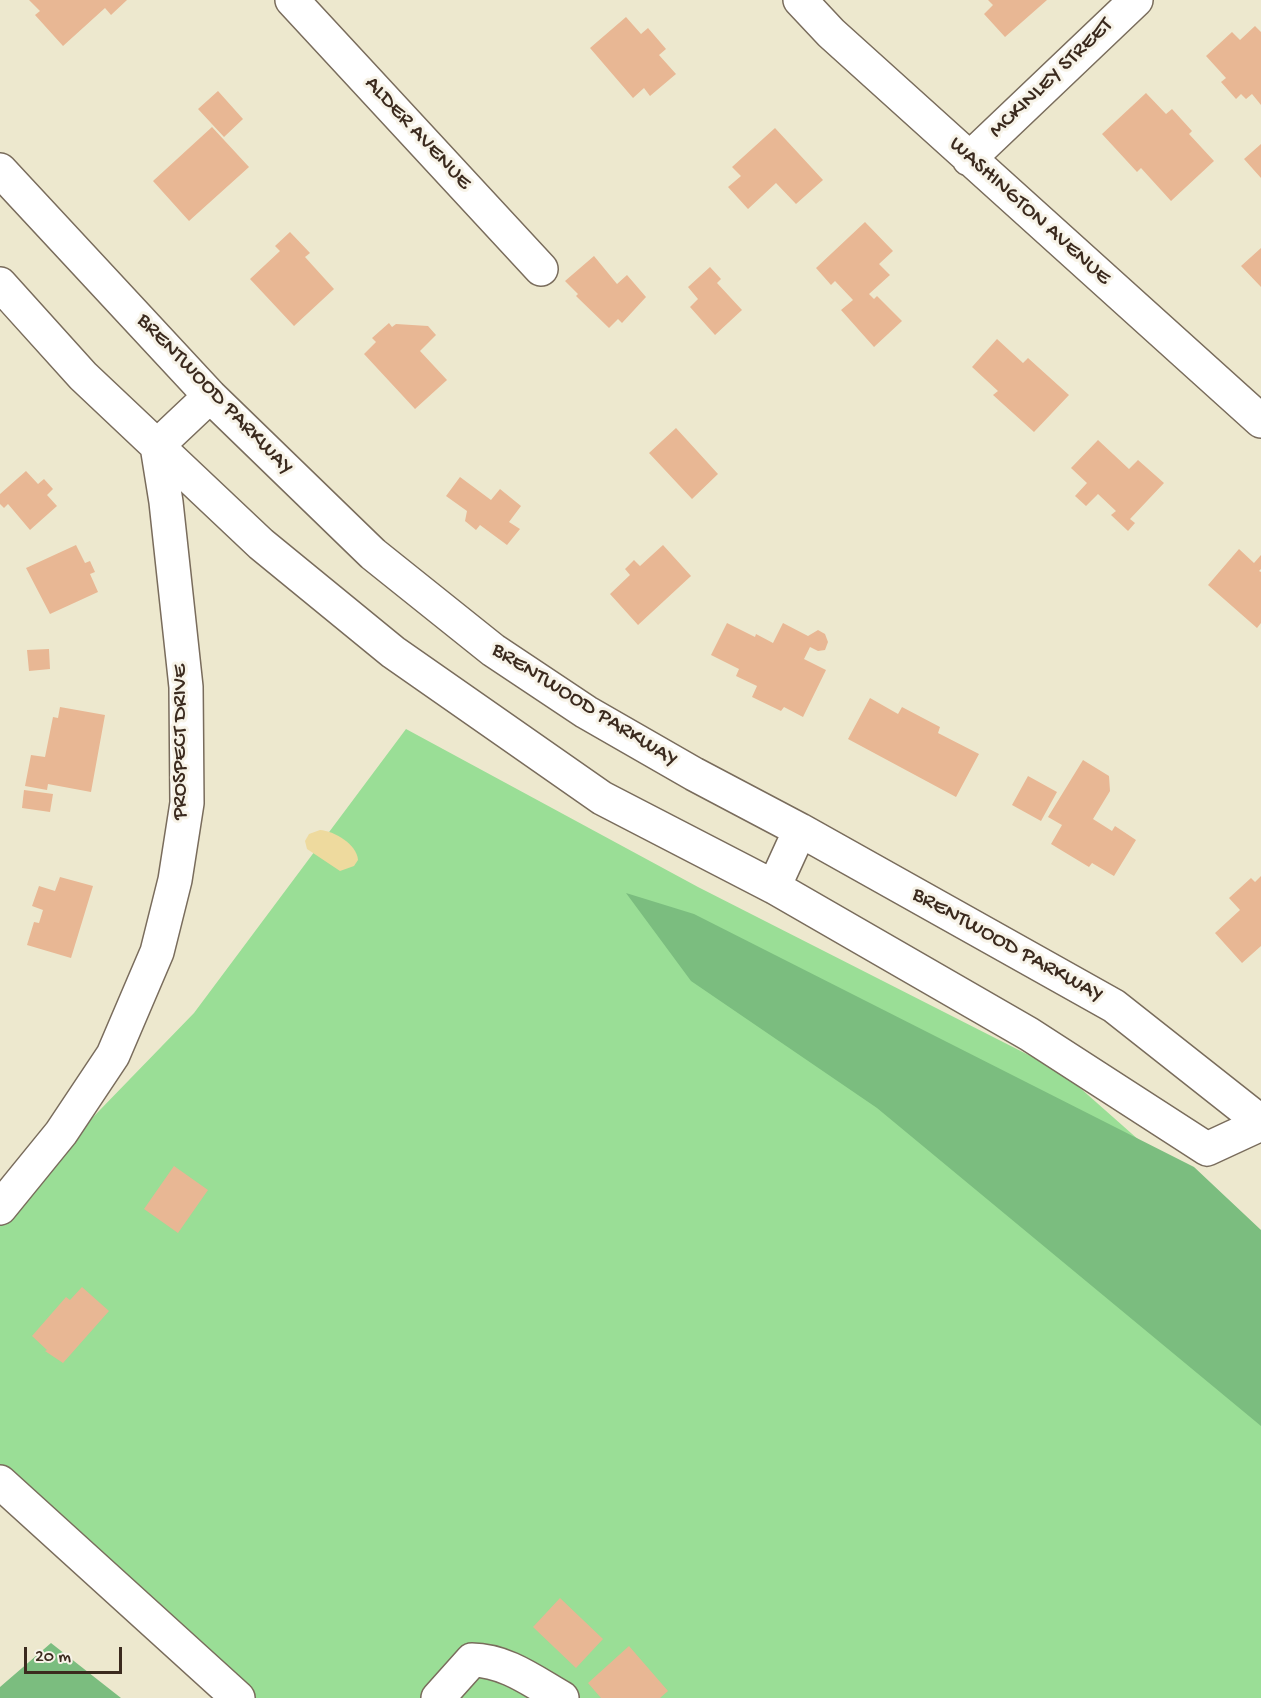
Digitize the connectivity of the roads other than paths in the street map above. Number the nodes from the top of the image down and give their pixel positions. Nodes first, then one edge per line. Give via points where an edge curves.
1 (292, 0) edge
2 (800, 0) edge
3 (1136, 0) edge
4 (969, 159) junction
5 (0, 170) edge
6 (541, 269) dead end
7 (0, 284) edge
8 (210, 396) junction
9 (1255, 404) edge
10 (157, 446) junction
11 (800, 830) junction
12 (774, 887) junction
13 (1261, 1123) edge
14 (0, 1208) edge
15 (0, 1482) edge
16 (238, 1698) edge
17 (438, 1698) edge
18 (562, 1698) edge

1 - 6 street, ALDER AVENUE
2 - 4 street, WASHINGTON AVENUE
3 - 4 street, MCKINLEY STREET
4 - 9 street, WASHINGTON AVENUE
5 - 8 street, BRENTWOOD PARKWAY
7 - 10 street, BRENTWOOD PARKWAY via 83,376
8 - 10 street
8 - 11 street, BRENTWOOD PARKWAY via 373,554 493,650 586,712
10 - 12 street, BRENTWOOD PARKWAY via 261,544 393,652 602,798
10 - 14 street, PROSPECT DRIVE via 186,687 187,803 175,880 157,952 113,1055 61,1133
11 - 12 street
11 - 13 street, BRENTWOOD PARKWAY via 1114,1006
12 - 13 street, BRENTWOOD PARKWAY via 1029,1034 1207,1149
15 - 16 street
17 - 18 street via 472,1660 499,1663

